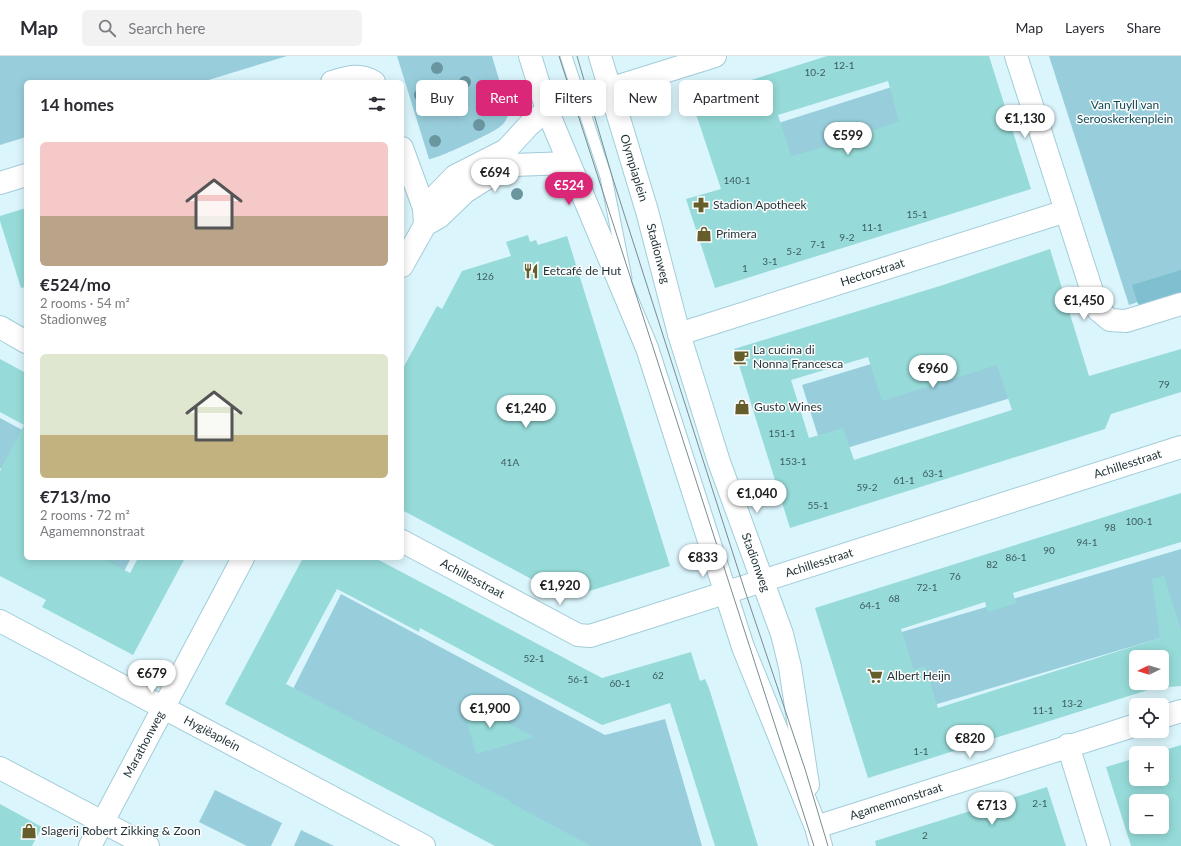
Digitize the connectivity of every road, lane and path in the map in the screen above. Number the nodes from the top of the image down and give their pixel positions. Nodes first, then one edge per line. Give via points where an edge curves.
1 (530, 56) edge
2 (566, 56) edge
3 (600, 56) edge
4 (715, 56) edge
5 (1016, 56) edge
6 (657, 64) edge
7 (340, 80) edge
8 (370, 80) edge
9 (540, 88) edge
10 (610, 89) junction
11 (540, 116) edge
12 (549, 116) edge
13 (404, 154) edge
14 (569, 163) junction
15 (24, 176) edge
16 (0, 183) edge
17 (647, 211) joint
18 (1066, 211) junction
19 (424, 216) junction
20 (404, 261) edge
21 (1181, 304) edge
22 (633, 312) junction
23 (0, 327) edge
24 (679, 334) junction
25 (24, 341) edge
26 (1181, 447) edge
27 (404, 542) edge
28 (242, 560) edge
29 (764, 581) junction
30 (727, 594) junction
31 (0, 621) edge
32 (164, 708) junction
33 (1181, 711) edge
34 (1169, 715) edge
35 (1129, 727) edge
36 (1068, 745) junction
37 (0, 768) edge
38 (103, 822) junction
39 (819, 837) edge
40 (90, 846) edge
41 (148, 846) edge
42 (424, 846) edge
43 (1099, 846) edge

1 - 9 street
2 - 22 lane via 609,189
3 - 10 street, Olympiaplein
4 - 6 street
5 - 18 street
6 - 10 street
7 - 8 street via 357,76
10 - 17 street, Olympiaplein
11 - 19 street via 506,150 455,176
12 - 14 street
13 - 19 street
14 - 19 street via 513,165 495,172 465,192 439,217
14 - 22 street
15 - 16 street
17 - 24 street, Stadionweg
18 - 21 street via 1098,310 1110,320 1126,320
18 - 24 street, Hectorstraat
19 - 20 street
22 - 30 street
23 - 25 street
24 - 29 street, Stadionweg via 719,462
26 - 29 street, Achillesstraat
27 - 30 street, Achillesstraat via 578,635 590,636
28 - 32 street, Marathonweg
29 - 30 street, Achillesstraat
29 - 39 street, Stadionweg via 790,667
30 - 39 street via 743,647
31 - 32 street, Hygiëaplein
32 - 38 street, Marathonweg
32 - 42 street, Hygiëaplein
33 - 34 street
35 - 36 street, Agamemnonstraat
36 - 39 street, Agamemnonstraat
36 - 43 street
37 - 38 street
38 - 40 street, Marathonweg
38 - 41 street

